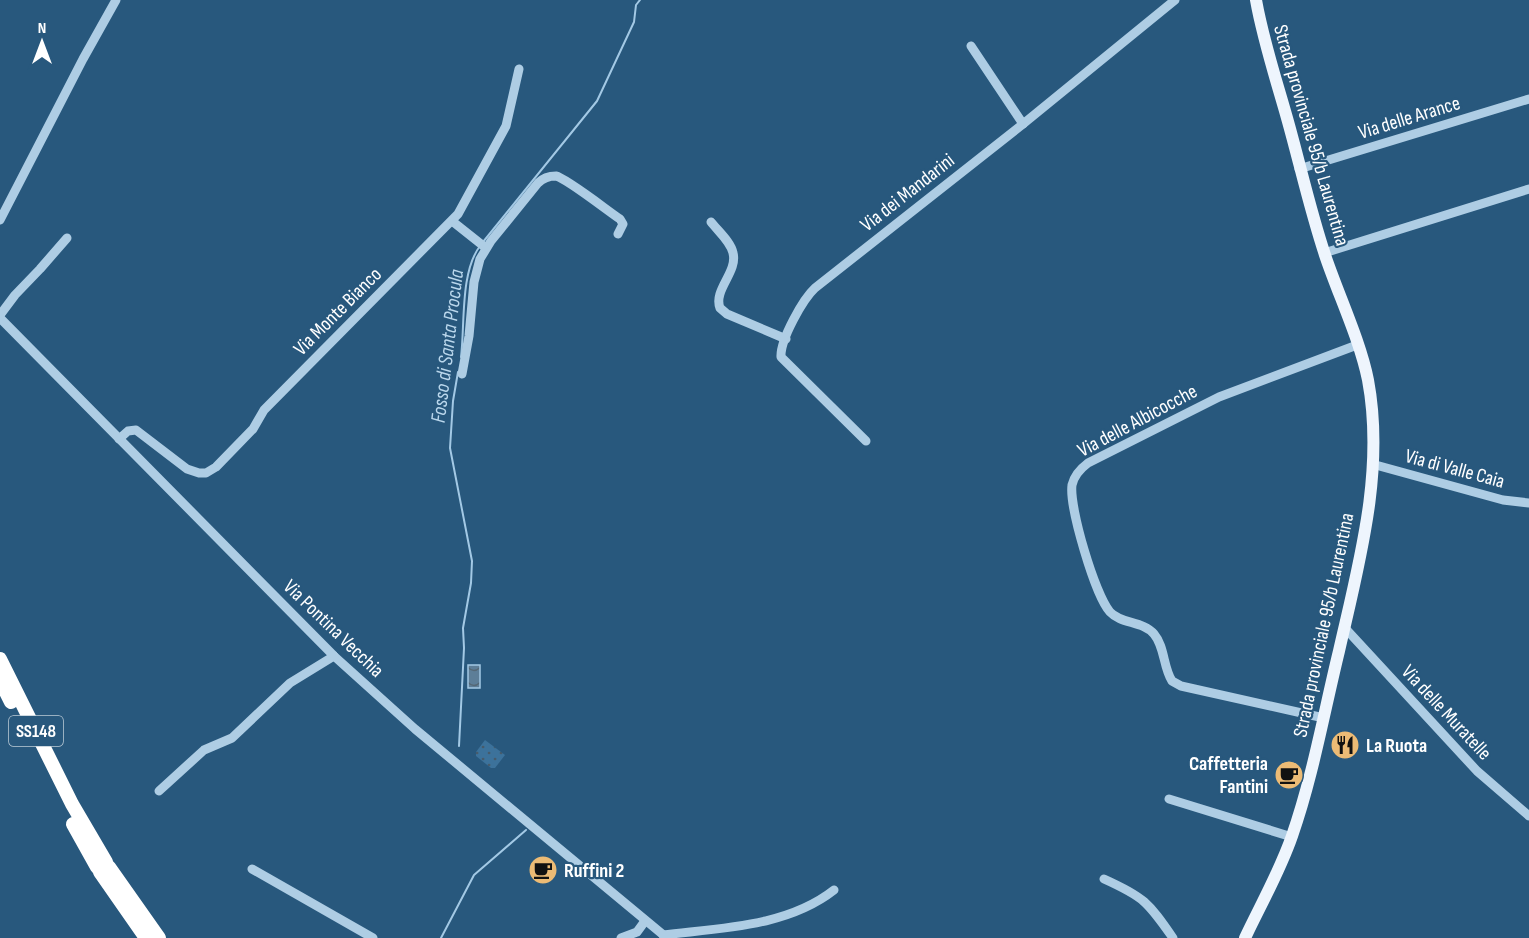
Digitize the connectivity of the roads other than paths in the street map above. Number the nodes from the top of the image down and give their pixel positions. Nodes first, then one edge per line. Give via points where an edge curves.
1 (116, 0) edge
2 (1175, 0) edge
3 (1256, 0) edge
4 (971, 46) dead end
5 (519, 69) dead end
6 (1529, 99) edge
7 (1023, 124) junction
8 (1299, 168) junction
9 (1529, 189) edge
10 (0, 220) edge
11 (452, 221) junction
12 (711, 222) dead end
13 (618, 234) dead end
14 (67, 238) dead end
15 (486, 248) junction
16 (1324, 253) junction
17 (0, 316) edge
18 (786, 339) junction
19 (1357, 345) junction
20 (462, 374) dead end
21 (118, 439) junction
22 (866, 441) dead end
23 (1372, 464) junction
24 (1529, 503) edge
25 (1344, 628) junction
26 (334, 656) junction
27 (0, 659) edge
28 (0, 680) edge
29 (1324, 718) junction
30 (159, 791) dead end
31 (1169, 799) dead end
32 (69, 807) junction
33 (1529, 816) edge
34 (1292, 837) junction
35 (103, 867) junction
36 (252, 869) dead end
37 (1104, 879) dead end
38 (834, 890) dead end
39 (645, 921) junction
40 (665, 936) edge
41 (146, 938) edge
42 (159, 938) edge
43 (373, 938) edge
44 (621, 938) edge
45 (1173, 938) edge
46 (1245, 938) edge

1 - 10 street
2 - 7 street, Via dei Mandarini
3 - 8 main road, Strada provinciale 95/b Laurentina
4 - 7 street
5 - 11 street, Via Monte Bianco via 505,128
6 - 8 street, Via delle Arance
7 - 18 street, Via dei Mandarini via 815,288 802,304
8 - 16 main road, Strada provinciale 95/b Laurentina
9 - 16 street
11 - 15 street
11 - 21 street, Via Monte Bianco via 264,410 255,427 213,470 203,473 187,469 136,430
12 - 18 street via 734,254 719,306 727,314
13 - 15 street via 621,219 564,179 550,176 536,185
14 - 17 street
15 - 20 street via 474,282 470,336
16 - 19 main road, Strada provinciale 95/b Laurentina
17 - 21 street, Via Pontina Vecchia
18 - 22 street via 781,352 783,360
19 - 23 main road, Strada provinciale 95/b Laurentina via 1371,403
19 - 29 street, Via delle Albicocche via 1219,397 1093,460 1078,472 1072,488 1086,558 1107,608 1115,616 1154,633 1172,681
21 - 26 street, Via Pontina Vecchia
23 - 24 street, Via di Valle Caia via 1503,500
23 - 25 main road, Strada provinciale 95/b Laurentina via 1363,541
25 - 29 main road, Strada provinciale 95/b Laurentina
25 - 33 street, Via delle Muratelle via 1436,729
26 - 30 street via 290,683 232,738 204,750
26 - 39 street, Via Pontina Vecchia via 415,729
27 - 32 highway, SS148
28 - 32 highway, SS148
29 - 34 main road, Strada provinciale 95/b Laurentina
31 - 34 street
32 - 35 highway
34 - 46 main road, Strada provinciale 95/b Laurentina
35 - 41 highway
35 - 42 highway
36 - 43 street
37 - 45 street via 1145,900
38 - 40 street via 808,906 762,921
39 - 40 street, Via Pontina Vecchia
39 - 44 street via 637,932

